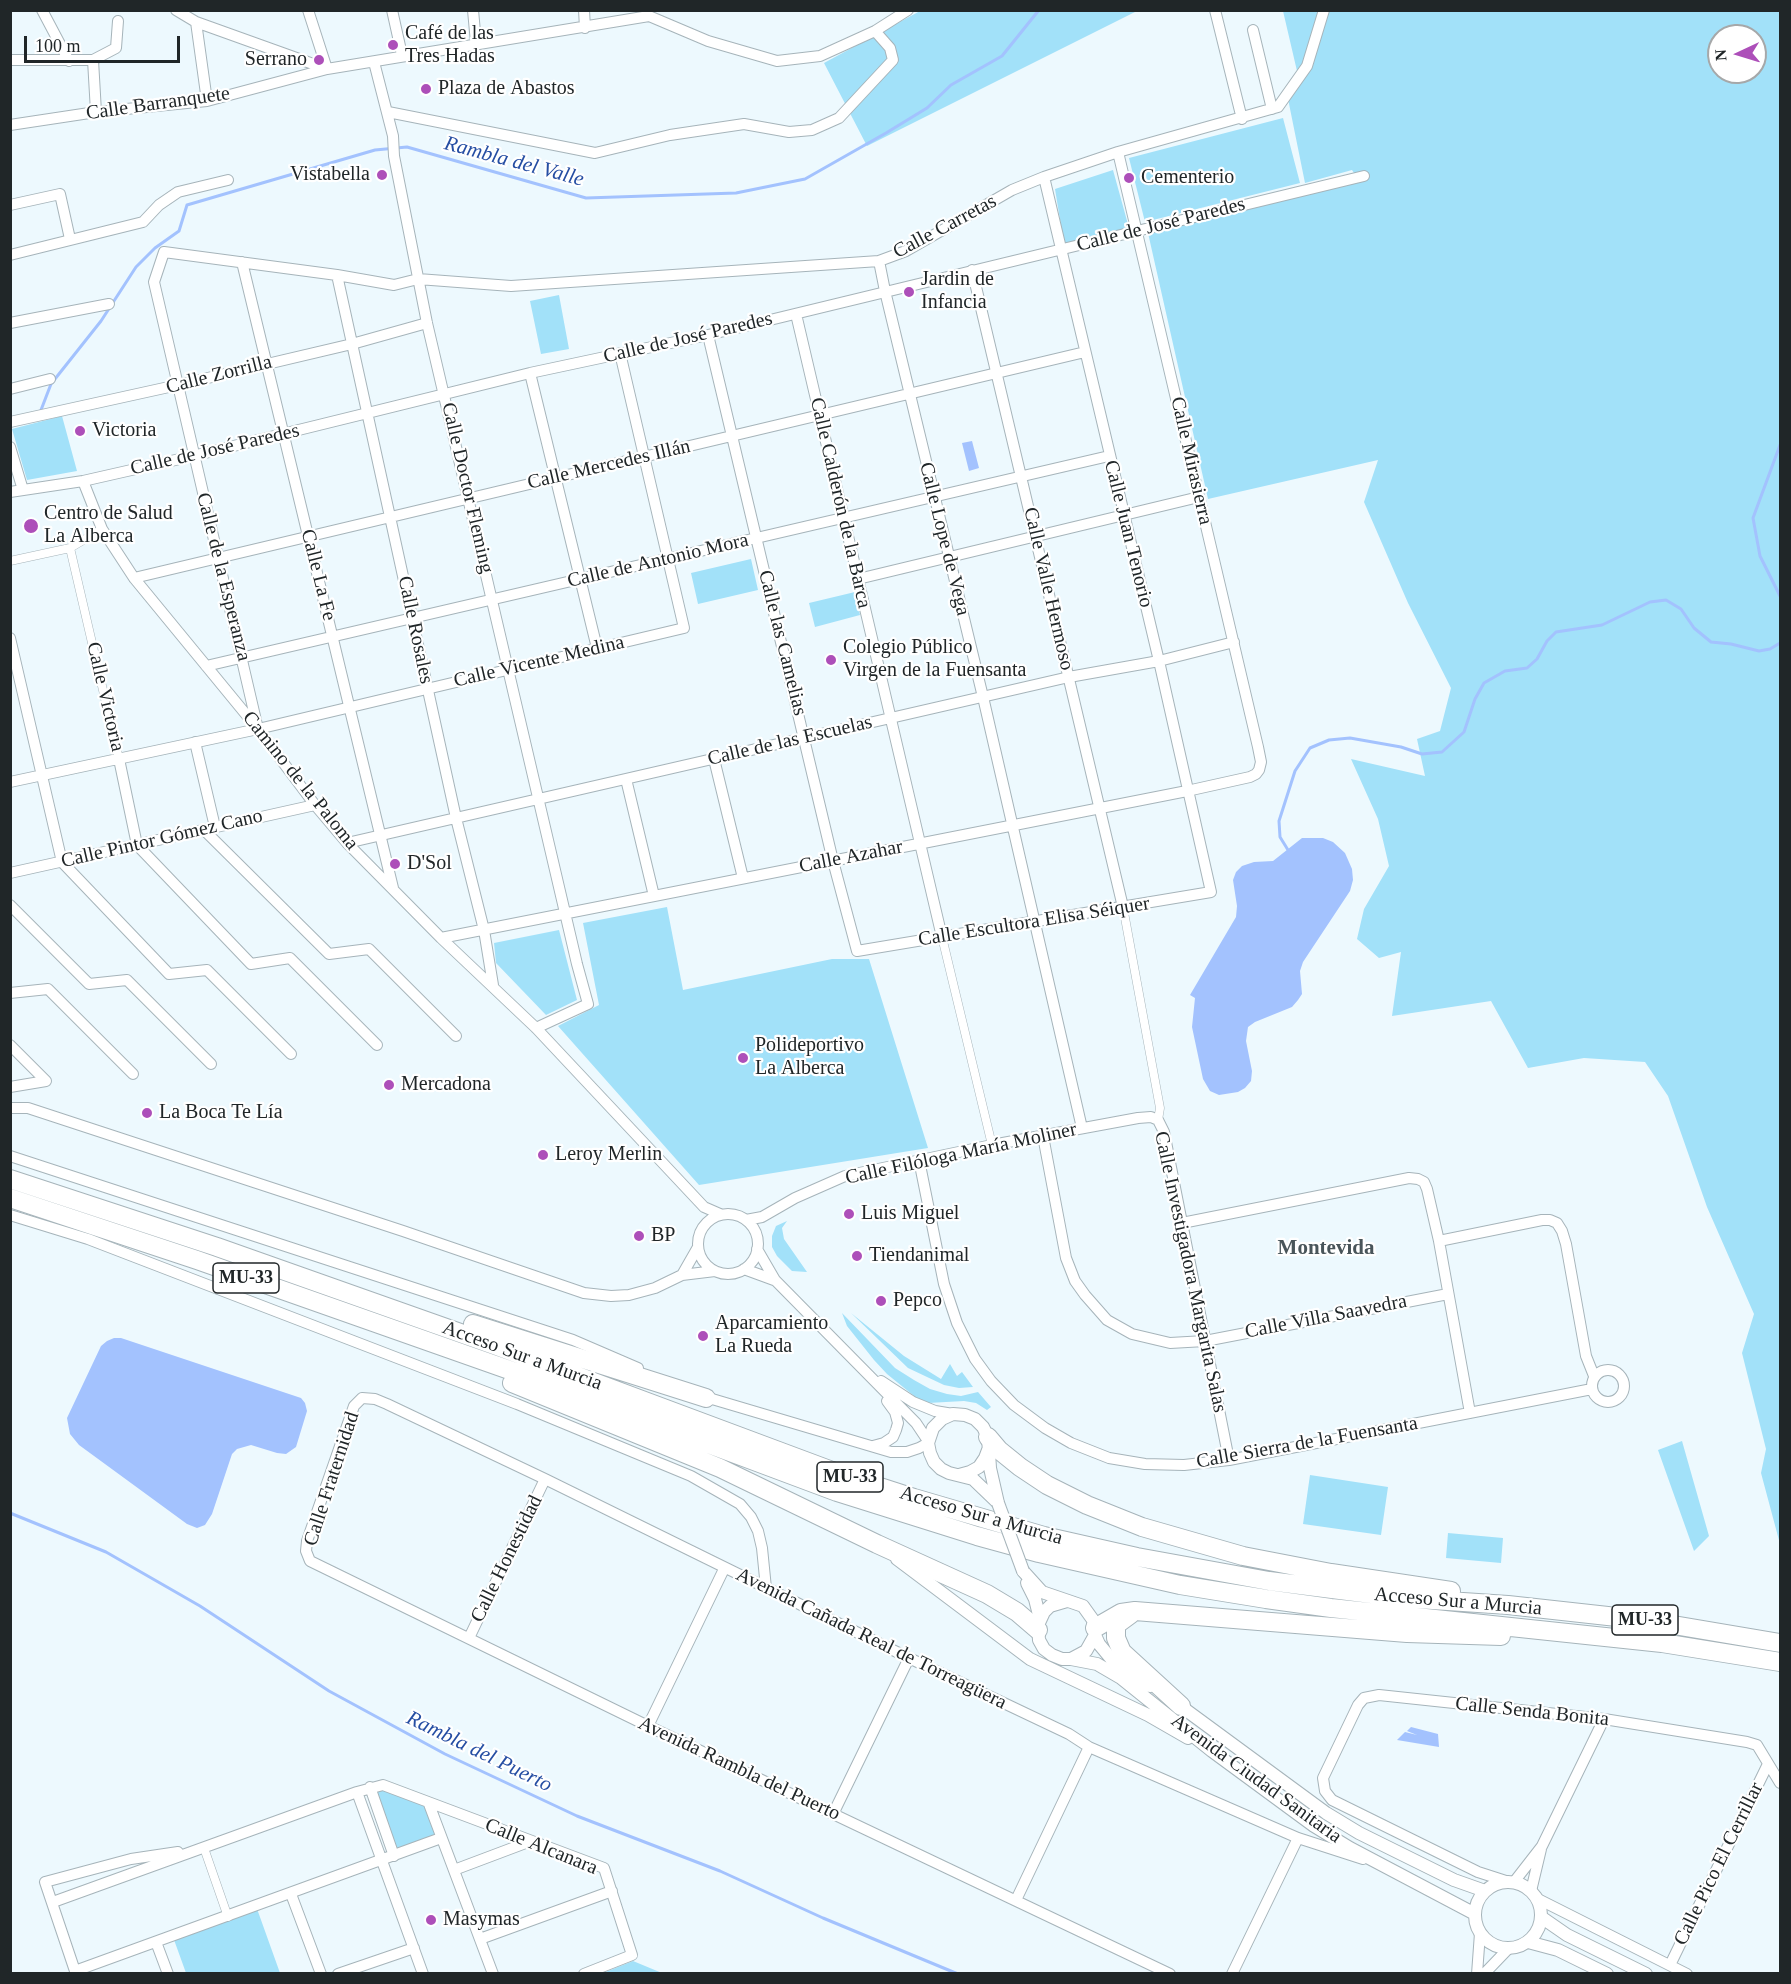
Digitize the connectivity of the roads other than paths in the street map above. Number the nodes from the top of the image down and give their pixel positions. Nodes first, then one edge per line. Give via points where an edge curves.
1 (42, 10) edge
2 (308, 10) edge
3 (392, 10) edge
4 (473, 10) edge
5 (584, 10) edge
6 (908, 10) edge
7 (1215, 10) edge
8 (1324, 10) edge
9 (180, 11) edge
10 (118, 21) dead end
11 (196, 21) junction
12 (585, 28) junction
13 (1254, 30) dead end
14 (875, 31) junction
15 (476, 44) junction
16 (402, 55) junction
17 (10, 60) edge
18 (93, 60) junction
19 (69, 61) junction
20 (374, 62) junction
21 (327, 69) junction
22 (207, 101) junction
23 (1272, 109) junction
24 (96, 112) junction
25 (387, 112) junction
26 (1242, 119) junction
27 (10, 124) edge
28 (1118, 152) junction
29 (1364, 176) dead end
30 (1044, 177) junction
31 (228, 180) dead end
32 (10, 205) edge
33 (1137, 231) junction
34 (70, 239) junction
35 (1061, 249) junction
36 (164, 252) joint
37 (10, 255) edge
38 (879, 261) junction
39 (242, 262) junction
40 (972, 270) junction
41 (337, 275) junction
42 (418, 279) junction
43 (885, 291) junction
44 (109, 304) dead end
45 (796, 314) junction
46 (10, 323) edge
47 (427, 323) junction
48 (708, 335) junction
49 (352, 344) junction
50 (1085, 352) junction
51 (620, 353) junction
52 (266, 363) junction
53 (996, 373) junction
54 (530, 374) junction
55 (50, 379) dead end
56 (178, 386) junction
57 (10, 389) edge
58 (445, 394) junction
59 (909, 394) junction
60 (367, 413) junction
61 (820, 415) junction
62 (10, 422) edge
63 (284, 434) junction
64 (733, 436) junction
65 (11, 454) edge
66 (193, 456) junction
67 (1109, 456) junction
68 (644, 457) junction
69 (1021, 476) junction
70 (555, 478) junction
71 (83, 481) junction
72 (23, 490) junction
73 (10, 492) edge
74 (933, 496) junction
75 (1199, 497) junction
76 (469, 498) junction
77 (1123, 515) junction
78 (390, 517) junction
79 (844, 517) junction
80 (102, 529) junction
81 (308, 537) junction
82 (1035, 537) junction
83 (756, 538) junction
84 (70, 548) junction
85 (950, 557) junction
86 (219, 558) junction
87 (668, 558) junction
88 (10, 561) edge
89 (134, 578) junction
90 (580, 579) junction
91 (858, 579) junction
92 (492, 599) junction
93 (412, 618) junction
94 (332, 637) junction
95 (10, 638) edge
96 (1234, 642) junction
97 (597, 648) junction
98 (243, 658) junction
99 (1159, 661) junction
100 (206, 666) junction
101 (508, 669) junction
102 (1069, 677) junction
103 (428, 688) junction
104 (983, 697) junction
105 (350, 707) junction
106 (891, 718) junction
107 (258, 729) junction
108 (805, 738) junction
109 (195, 742) junction
110 (119, 759) junction
111 (714, 759) junction
112 (1259, 770) joint
113 (43, 775) junction
114 (626, 779) junction
115 (10, 782) edge
116 (1187, 791) junction
117 (538, 799) junction
118 (315, 805) junction
119 (1100, 808) junction
120 (456, 818) junction
121 (1011, 825) junction
122 (209, 829) junction
123 (380, 835) junction
124 (347, 843) junction
125 (920, 843) junction
126 (137, 846) junction
127 (833, 861) junction
128 (62, 862) junction
129 (10, 873) edge
130 (743, 878) junction
131 (393, 889) junction
132 (1211, 892) joint
133 (654, 896) junction
134 (10, 905) edge
135 (1123, 907) junction
136 (565, 914) junction
137 (1034, 922) junction
138 (484, 930) junction
139 (942, 937) junction
140 (441, 938) junction
141 (857, 951) joint
142 (493, 985) junction
143 (10, 993) edge
144 (536, 1028) junction
145 (456, 1036) dead end
146 (10, 1045) edge
147 (377, 1045) dead end
148 (291, 1054) dead end
149 (211, 1064) dead end
150 (133, 1074) dead end
151 (10, 1087) edge
152 (10, 1108) edge
153 (1158, 1120) junction
154 (1083, 1128) junction
155 (1042, 1136) junction
156 (992, 1145) junction
157 (10, 1156) edge
158 (919, 1160) junction
159 (10, 1179) edge
160 (10, 1198) edge
161 (704, 1207) junction
162 (771, 1213) junction
163 (720, 1214) junction
164 (10, 1215) edge
165 (708, 1220) junction
166 (747, 1220) junction
167 (1182, 1223) junction
168 (757, 1234) junction
169 (1438, 1241) junction
170 (217, 1247) junction
171 (698, 1247) junction
172 (757, 1249) junction
173 (744, 1269) junction
174 (715, 1271) junction
175 (682, 1275) junction
176 (775, 1280) junction
177 (1448, 1294) junction
178 (1205, 1341) junction
179 (481, 1360) junction
180 (861, 1368) junction
181 (1594, 1376) junction
182 (1592, 1389) junction
183 (362, 1398) joint
184 (706, 1398) junction
185 (1470, 1413) junction
186 (954, 1414) junction
187 (928, 1442) junction
188 (988, 1442) junction
189 (870, 1446) junction
190 (1229, 1460) junction
191 (959, 1474) junction
192 (545, 1479) junction
193 (998, 1503) junction
194 (877, 1544) junction
195 (310, 1561) joint
196 (724, 1569) junction
197 (1023, 1570) junction
198 (766, 1588) junction
199 (1067, 1601) junction
200 (1508, 1605) junction
201 (1135, 1611) junction
202 (1039, 1625) junction
203 (1095, 1631) junction
204 (1565, 1632) junction
205 (469, 1638) junction
206 (1780, 1643) edge
207 (909, 1658) junction
208 (1071, 1659) junction
209 (1780, 1662) edge
210 (1181, 1706) junction
211 (1604, 1719) junction
212 (648, 1726) junction
213 (1089, 1747) junction
214 (1212, 1751) junction
215 (1768, 1764) junction
216 (1780, 1783) edge
217 (370, 1787) junction
218 (357, 1792) junction
219 (429, 1803) junction
220 (833, 1814) junction
221 (441, 1838) junction
222 (1298, 1838) junction
223 (531, 1841) junction
224 (1542, 1846) junction
225 (204, 1848) junction
226 (394, 1856) junction
227 (382, 1861) junction
228 (1386, 1867) junction
229 (454, 1870) junction
230 (1511, 1882) junction
231 (612, 1891) junction
232 (1485, 1891) junction
233 (291, 1894) junction
234 (1534, 1895) junction
235 (1016, 1900) junction
236 (53, 1902) junction
237 (1475, 1914) junction
238 (228, 1917) junction
239 (1541, 1917) junction
240 (1480, 1933) junction
241 (480, 1939) junction
242 (156, 1942) junction
243 (1528, 1942) junction
244 (414, 1948) junction
245 (1508, 1949) junction
246 (1670, 1965) junction
247 (76, 1972) edge
248 (168, 1974) edge
249 (321, 1974) edge
250 (338, 1974) edge
251 (423, 1974) edge
252 (493, 1974) edge
253 (584, 1974) edge
254 (1170, 1974) edge
255 (1232, 1974) edge
256 (1477, 1974) edge
257 (1484, 1974) edge
258 (1607, 1974) edge
259 (1646, 1974) edge
260 (1687, 1974) edge

1 - 19 street
2 - 21 street
3 - 16 street
4 - 15 street
5 - 12 street
6 - 14 street, Calle Barranquete
7 - 26 street
8 - 23 street, Calle Carretas via 1306,66 1278,107
9 - 11 street
10 - 18 street via 116,48
11 - 21 street
11 - 22 street
12 - 14 street, Calle Barranquete via 649,16 708,41 777,60 820,56
12 - 15 street, Calle Barranquete
13 - 23 street
14 - 25 street via 890,48 893,60 839,118 812,130 789,132 744,124 670,135 595,153
15 - 16 street, Calle Barranquete
16 - 20 street, Calle Barranquete
17 - 19 street
18 - 19 street
18 - 24 street
20 - 21 street, Calle Barranquete
20 - 25 street, Calle Doctor Fleming
21 - 22 street, Calle Barranquete
22 - 24 street, Calle Barranquete
23 - 26 street, Calle Carretas
24 - 27 street, Calle Barranquete
25 - 42 street, Calle Doctor Fleming
26 - 28 street, Calle Carretas
28 - 30 street, Calle Carretas
28 - 33 street, Calle Mirasierra
29 - 33 street, Calle de José Paredes
30 - 35 street, Calle Juan Tenorio
30 - 38 street, Calle Carretas via 1012,190 906,251
31 - 34 street via 178,192 143,222
32 - 34 street via 60,194
33 - 35 street, Calle de José Paredes
33 - 75 street, Calle Mirasierra
34 - 37 street
35 - 40 street, Calle de José Paredes
35 - 50 street, Calle Juan Tenorio
36 - 39 street, Calle Carretas
36 - 56 street, Calle de la Esperanza via 153,282
38 - 42 street, Calle Carretas via 511,286
38 - 43 street, Calle Lope de Vega
39 - 41 street, Calle Carretas
39 - 52 street, Calle La Fe
40 - 43 street, Calle de José Paredes
40 - 53 street, Calle Valle Hermoso
41 - 42 street, Calle Carretas via 394,285
41 - 49 street, Calle Rosales
42 - 47 street, Calle Doctor Fleming
43 - 45 street, Calle de José Paredes
43 - 59 street, Calle Lope de Vega
44 - 46 street
45 - 48 street, Calle de José Paredes
45 - 61 street, Calle Calderón de la Barca
47 - 49 street, Calle Zorrilla
47 - 58 street, Calle Doctor Fleming
48 - 51 street, Calle de José Paredes
48 - 64 street, Calle las Camelias
49 - 52 street, Calle Zorrilla
49 - 60 street, Calle Rosales
50 - 53 street, Calle Mercedes Illán
50 - 67 street, Calle Juan Tenorio
51 - 54 street, Calle de José Paredes
51 - 68 street
52 - 56 street, Calle Zorrilla
52 - 63 street, Calle La Fe
53 - 59 street, Calle Mercedes Illán
53 - 69 street, Calle Valle Hermoso
54 - 58 street, Calle de José Paredes
54 - 70 street
55 - 57 street
56 - 62 street, Calle Zorrilla
56 - 66 street, Calle de la Esperanza
58 - 60 street, Calle de José Paredes
58 - 76 street, Calle Doctor Fleming
59 - 61 street, Calle Mercedes Illán
59 - 74 street, Calle Lope de Vega
60 - 63 street, Calle de José Paredes
60 - 78 street, Calle Rosales
61 - 64 street, Calle Mercedes Illán
61 - 79 street, Calle Calderón de la Barca
63 - 66 street, Calle de José Paredes
63 - 81 street, Calle La Fe
64 - 68 street, Calle Mercedes Illán
64 - 83 street, Calle las Camelias
65 - 72 street
66 - 71 street, Calle de José Paredes
66 - 86 street, Calle de la Esperanza
67 - 69 street, Calle de Antonio Mora
67 - 77 street, Calle Juan Tenorio
68 - 70 street, Calle Mercedes Illán
68 - 87 street
69 - 74 street, Calle de Antonio Mora
69 - 82 street, Calle Valle Hermoso
70 - 76 street, Calle Mercedes Illán
70 - 90 street
71 - 72 street, Calle de José Paredes
71 - 80 street, Camino de la Paloma
72 - 73 street, Calle de José Paredes
74 - 79 street, Calle de Antonio Mora
74 - 85 street, Calle Lope de Vega
75 - 77 street
75 - 96 street, Calle Mirasierra
76 - 78 street, Calle Mercedes Illán
76 - 92 street, Calle Doctor Fleming
77 - 82 street
77 - 99 street, Calle Juan Tenorio
78 - 81 street, Calle Mercedes Illán
78 - 93 street, Calle Rosales
79 - 83 street, Calle de Antonio Mora
79 - 91 street, Calle Calderón de la Barca
80 - 84 street
80 - 89 street, Camino de la Paloma
81 - 86 street, Calle Mercedes Illán
81 - 94 street, Calle La Fe
82 - 85 street
82 - 102 street, Calle Valle Hermoso
83 - 87 street, Calle de Antonio Mora
83 - 108 street, Calle las Camelias
84 - 88 street
84 - 110 street, Calle Victoria
85 - 91 street
85 - 104 street, Calle Lope de Vega
86 - 89 street, Calle Mercedes Illán
86 - 98 street, Calle de la Esperanza
87 - 90 street, Calle de Antonio Mora
87 - 97 street, Calle Vicente Medina via 684,628
89 - 100 street, Camino de la Paloma
90 - 92 street, Calle de Antonio Mora
90 - 97 street
91 - 106 street, Calle Calderón de la Barca
92 - 93 street, Calle de Antonio Mora
92 - 101 street, Calle Doctor Fleming
93 - 94 street, Calle de Antonio Mora
93 - 103 street, Calle Rosales
94 - 98 street, Calle de Antonio Mora
94 - 105 street, Calle La Fe
95 - 113 street
96 - 99 street, Calle de las Escuelas
96 - 112 street, Calle Mirasierra
97 - 101 street, Calle Vicente Medina
98 - 100 street, Calle de Antonio Mora
98 - 107 street, Calle de la Esperanza
99 - 102 street, Calle de las Escuelas
99 - 116 street, Calle Juan Tenorio
100 - 107 street, Camino de la Paloma
101 - 103 street, Calle Vicente Medina
101 - 117 street, Calle Doctor Fleming
102 - 104 street, Calle de las Escuelas
102 - 119 street, Calle Valle Hermoso
103 - 105 street, Calle Vicente Medina
103 - 120 street, Calle Rosales
104 - 106 street, Calle de las Escuelas
104 - 121 street, Calle Lope de Vega
105 - 107 street, Calle Vicente Medina
105 - 123 street, Calle La Fe
106 - 108 street, Calle de las Escuelas
106 - 125 street, Calle Calderón de la Barca
107 - 109 street, Calle Vicente Medina
107 - 118 street, Camino de la Paloma
108 - 111 street, Calle de las Escuelas
108 - 127 street, Calle las Camelias
109 - 110 street, Calle Vicente Medina
109 - 122 street
110 - 113 street, Calle Vicente Medina
110 - 126 street, Calle Victoria
111 - 114 street, Calle de las Escuelas
111 - 130 street
112 - 116 street, Calle Azahar via 1250,777
113 - 115 street, Calle Vicente Medina
113 - 128 street
114 - 117 street, Calle de las Escuelas
114 - 133 street
116 - 119 street, Calle Azahar
116 - 132 street, Calle Juan Tenorio
117 - 120 street, Calle de las Escuelas
117 - 136 street, Calle Doctor Fleming
118 - 122 street, Calle Pintor Gómez Cano
118 - 124 street, Camino de la Paloma
119 - 121 street, Calle Azahar
119 - 135 street, Calle Valle Hermoso
120 - 123 street, Calle de las Escuelas
120 - 138 street, Calle Rosales
121 - 125 street, Calle Azahar
121 - 137 street, Calle Lope de Vega
122 - 126 street, Calle Pintor Gómez Cano
122 - 145 street via 329,954 369,949
123 - 124 street, Calle de las Escuelas
123 - 131 street, Calle La Fe
124 - 131 street, Camino de la Paloma
125 - 127 street, Calle Azahar
125 - 139 street, Calle Calderón de la Barca
126 - 128 street, Calle Pintor Gómez Cano
126 - 147 street via 251,964 290,958
127 - 130 street, Calle Azahar
127 - 141 street, Calle las Camelias
128 - 129 street, Calle Pintor Gómez Cano
128 - 148 street via 169,974 207,970
130 - 133 street, Calle Azahar
131 - 140 street, Camino de la Paloma
132 - 135 street, Calle Escultora Elisa Séiquer
133 - 136 street, Calle Azahar
134 - 149 street via 89,984 127,980
135 - 137 street, Calle Escultora Elisa Séiquer
135 - 153 street, Calle Investigadora Margarita Salas via 1160,1108
136 - 138 street, Calle Azahar
136 - 144 street, Calle Doctor Fleming via 588,1004
137 - 139 street, Calle Escultora Elisa Séiquer
137 - 154 street, Calle Lope de Vega
138 - 140 street, Calle Azahar
138 - 142 street, Calle Rosales
139 - 141 street, Calle Escultora Elisa Séiquer
139 - 156 street
140 - 142 street, Camino de la Paloma
142 - 144 street, Camino de la Paloma
143 - 150 street via 48,989
144 - 161 street, Camino de la Paloma
146 - 151 street via 46,1081
152 - 175 street via 28,1108 584,1293 639,1293
153 - 154 street, Calle Filóloga María Moliner via 1151,1117
153 - 167 street, Calle Investigadora Margarita Salas via 1164,1132
154 - 155 street, Calle Filóloga María Moliner
155 - 156 street, Calle Filóloga María Moliner
155 - 178 street, Calle Villa Saavedra via 1066,1258 1085,1295 1107,1320 1132,1334 1170,1343
156 - 158 street, Calle Filóloga María Moliner
157 - 184 street via 573,1340
158 - 162 street, Calle Filóloga María Moliner via 845,1176
158 - 190 street, Calle Sierra de la Fuensanta via 944,1284 957,1323 975,1359 1014,1405 1071,1443 1109,1458 1184,1465
159 - 170 highway, Acceso Sur a Murcia / MU-33
160 - 179 highway, Acceso Sur a Murcia / MU-33
161 - 163 street, Camino de la Paloma
161 - 165 street, Camino de la Paloma
162 - 166 street, Calle Filóloga María Moliner
162 - 168 street, Calle Filóloga María Moliner
163 - 165 street
163 - 166 street
164 - 198 street via 88,1239 517,1404 691,1476 740,1504 751,1516 762,1548
165 - 171 street via 700,1232
166 - 168 street
167 - 169 street via 1409,1178 1424,1182
167 - 178 street, Calle Investigadora Margarita Salas
168 - 172 street
169 - 177 street
169 - 181 street via 1542,1220 1557,1223 1566,1244 1586,1356
170 - 184 highway
170 - 200 highway, Acceso Sur a Murcia / MU-33 via 843,1475 981,1519 1102,1550 1228,1575 1403,1598
171 - 174 street via 701,1257
171 - 175 street
172 - 173 street
172 - 176 street
173 - 174 street via 725,1274
173 - 176 street
174 - 175 street
176 - 180 street
177 - 178 street, Calle Villa Saavedra
177 - 185 street
178 - 190 street, Calle Investigadora Margarita Salas
179 - 194 highway via 489,1374 720,1468
179 - 204 highway, Acceso Sur a Murcia / MU-33 via 837,1492 1039,1553 1137,1576 1266,1599
180 - 186 street via 913,1402 935,1412
180 - 187 street via 916,1423
180 - 189 street via 896,1412 898,1423 892,1437
181 - 182 street
181 - 182 street via 1612,1369 1622,1376 1624,1389 1617,1400 1605,1402
182 - 185 street, Calle Sierra de la Fuensanta
183 - 192 street, Avenida Cañada Real de Torreagüera via 387,1404
183 - 195 street, Calle Fraternidad via 348,1419 307,1541
184 - 189 street
185 - 190 street, Calle Sierra de la Fuensanta
186 - 187 street via 933,1428
186 - 188 street via 975,1419 983,1427
187 - 189 street via 908,1452
187 - 191 street via 940,1469
188 - 191 street via 979,1467
188 - 193 street
188 - 200 highway via 1047,1485 1142,1527 1243,1556 1455,1591
191 - 193 street via 973,1479
192 - 196 street, Avenida Cañada Real de Torreagüera
192 - 205 street, Calle Honestidad
193 - 197 street, bridge
194 - 202 highway via 987,1594
194 - 214 street via 1030,1659 1148,1715
195 - 205 street, Avenida Rambla del Puerto
196 - 198 street, Avenida Cañada Real de Torreagüera
196 - 212 street
197 - 199 street via 1042,1593
197 - 202 street via 1035,1599
198 - 207 street, Avenida Cañada Real de Torreagüera
199 - 202 street via 1050,1606
199 - 203 street via 1089,1612
200 - 206 highway, Acceso Sur a Murcia / MU-33 via 1644,1620
201 - 203 highway via 1121,1613
201 - 204 highway via 1407,1633 1510,1637
201 - 210 highway via 1116,1625 1122,1652
202 - 208 street via 1039,1640 1044,1649 1062,1659
203 - 208 street via 1086,1651
203 - 210 street, Avenida Ciudad Sanitaria via 1099,1644 1113,1662
204 - 209 highway, Acceso Sur a Murcia / MU-33
205 - 212 street, Avenida Rambla del Puerto
207 - 213 street, Avenida Cañada Real de Torreagüera
207 - 220 street
208 - 214 street, Avenida Ciudad Sanitaria via 1097,1664 1121,1678
210 - 232 street, Avenida Ciudad Sanitaria via 1326,1813 1454,1880
211 - 215 street, Calle Senda Bonita via 1747,1742 1757,1745
211 - 224 street
211 - 230 street, Calle Senda Bonita via 1371,1696 1358,1705 1323,1778 1325,1791 1332,1800 1478,1872
212 - 220 street, Avenida Rambla del Puerto
213 - 222 street, Avenida Cañada Real de Torreagüera
213 - 235 street
214 - 228 street, Avenida Ciudad Sanitaria via 1314,1826
215 - 216 street, Calle Senda Bonita
215 - 246 street, Calle Pico El Cerrillar
217 - 218 street
217 - 219 street, Calle Alcanara via 383,1785
217 - 226 street
218 - 225 street
218 - 227 street
219 - 221 street
219 - 223 street, Calle Alcanara
220 - 235 street, Avenida Rambla del Puerto
221 - 226 street
221 - 229 street
222 - 228 street, Avenida Cañada Real de Torreagüera
222 - 255 street
223 - 229 street
223 - 231 street, Calle Alcanara via 604,1868
224 - 230 street
224 - 234 street
225 - 236 street
225 - 236 street via 131,1859 45,1882
225 - 238 street
226 - 227 street
227 - 233 street
227 - 244 street
228 - 237 street, Avenida Ciudad Sanitaria
229 - 241 street
230 - 232 street via 1496,1884
230 - 234 street
231 - 241 street
231 - 253 street, Calle Alcanara via 633,1955
232 - 237 street
233 - 238 street
233 - 249 street
234 - 239 street
234 - 246 street
235 - 254 street, Avenida Rambla del Puerto
236 - 247 street
237 - 240 street
238 - 242 street
239 - 243 street via 1538,1931
239 - 259 street via 1567,1935
240 - 245 street via 1494,1946
240 - 256 street
241 - 252 street
242 - 247 street
242 - 248 street
243 - 245 street
243 - 258 street via 1558,1950
244 - 250 street
244 - 251 street
245 - 257 street
246 - 260 street

